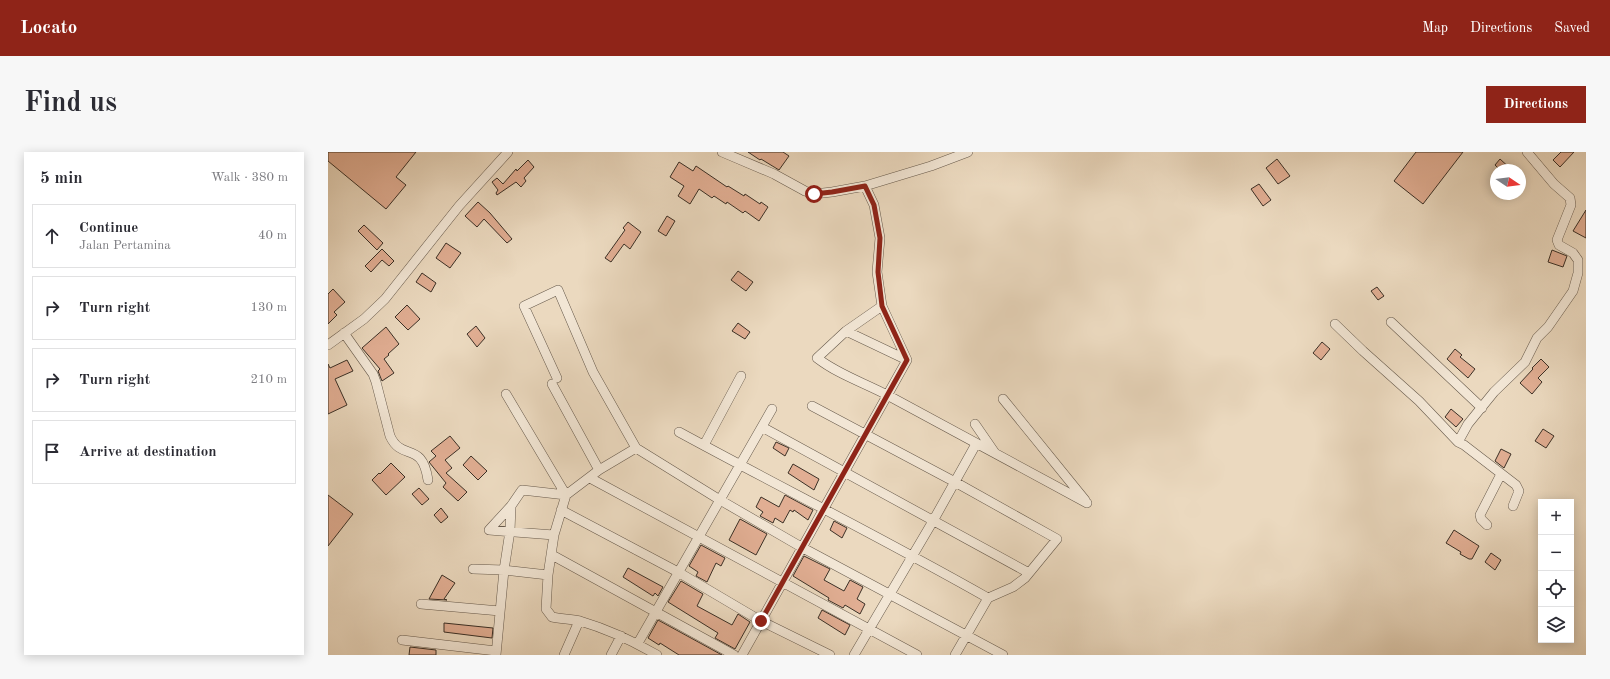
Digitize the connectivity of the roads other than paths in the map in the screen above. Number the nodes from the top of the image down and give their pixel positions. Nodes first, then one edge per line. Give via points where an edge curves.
1 (508, 152) edge
2 (968, 152) edge
3 (1527, 152) edge
4 (727, 153) edge
5 (865, 186) junction
6 (882, 306) junction
7 (1391, 322) dead end
8 (1335, 324) dead end
9 (846, 331) junction
10 (344, 333) junction
11 (328, 345) edge
12 (907, 360) junction
13 (741, 376) dead end
14 (506, 394) dead end
15 (887, 395) junction
16 (1003, 399) dead end
17 (812, 406) dead end
18 (1482, 408) junction
19 (772, 409) dead end
20 (975, 424) dead end
21 (762, 427) junction
22 (679, 432) dead end
23 (865, 435) junction
24 (1458, 442) junction
25 (976, 444) junction
26 (704, 446) junction
27 (636, 448) junction
28 (996, 455) junction
29 (739, 466) junction
30 (599, 470) junction
31 (845, 471) junction
32 (1501, 474) junction
33 (590, 478) junction
34 (428, 480) dead end
35 (955, 482) junction
36 (566, 495) junction
37 (720, 500) junction
38 (511, 506) junction
39 (1513, 506) dead end
40 (824, 509) junction
41 (561, 510) junction
42 (933, 521) junction
43 (1487, 525) dead end
44 (510, 531) junction
45 (554, 535) junction
46 (699, 537) junction
47 (803, 548) junction
48 (552, 555) junction
49 (913, 555) junction
50 (473, 569) dead end
51 (504, 570) junction
52 (678, 572) junction
53 (1030, 572) junction
54 (548, 575) junction
55 (783, 582) junction
56 (890, 594) junction
57 (988, 598) junction
58 (421, 604) dead end
59 (500, 612) junction
60 (655, 613) junction
61 (579, 621) junction
62 (761, 621) junction
63 (869, 630) junction
64 (621, 636) junction
65 (966, 636) junction
66 (402, 640) dead end
67 (638, 643) junction
68 (496, 653) edge
69 (564, 655) edge
70 (611, 655) edge
71 (657, 655) edge
72 (734, 655) edge
73 (742, 655) edge
74 (830, 655) edge
75 (854, 655) edge
76 (917, 655) edge
77 (955, 655) edge
78 (1003, 655) edge

1 - 10 street via 459,206 385,299
2 - 5 street
3 - 18 street via 1554,184 1570,198 1571,205 1557,240 1561,247 1576,255 1578,274 1573,291 1548,327 1537,338 1525,362 1494,392
4 - 5 street via 814,194
5 - 6 street via 874,205 880,238 878,272
6 - 9 street
6 - 12 street
7 - 18 street
8 - 24 street via 1419,401
9 - 12 street
9 - 15 street via 817,358 829,367
10 - 11 street
10 - 34 street via 373,374 393,442 402,450 420,457 425,464
12 - 15 street
13 - 26 street
14 - 36 street
15 - 23 street
15 - 25 street
16 - 28 street via 1087,502
17 - 23 street
18 - 24 street via 1468,424
19 - 21 street
20 - 28 street
21 - 29 street
21 - 31 street
22 - 26 street
23 - 31 street
23 - 35 street
24 - 32 street
25 - 28 street
25 - 35 street
26 - 29 street
27 - 30 street
27 - 30 street via 593,372 558,290 524,306 554,381
27 - 37 street
29 - 37 street
29 - 40 street
30 - 33 street
31 - 40 street
31 - 42 street
32 - 39 street via 1516,485 1519,491
32 - 43 street via 1480,515
33 - 36 street
33 - 46 street
35 - 42 street
35 - 53 street via 1057,539
36 - 38 street via 522,490
36 - 41 street
37 - 46 street
37 - 47 street
38 - 44 street
38 - 44 street via 489,530
40 - 47 street
40 - 49 street
41 - 45 street
41 - 52 street
42 - 49 street
42 - 53 street
44 - 45 street
44 - 51 street
45 - 48 street
46 - 52 street
46 - 55 street
47 - 55 street
47 - 56 street
48 - 54 street
48 - 60 street
49 - 56 street
49 - 57 street
50 - 51 street
51 - 54 street
51 - 59 street
52 - 60 street
52 - 62 street
53 - 57 street via 1013,587
54 - 61 street via 546,609 552,618
55 - 62 street
55 - 63 street
56 - 63 street
56 - 65 street
57 - 65 street
58 - 59 street
59 - 68 street
60 - 67 street
60 - 72 street
61 - 64 street
61 - 69 street
62 - 73 street
62 - 74 street
63 - 75 street
63 - 76 street
64 - 67 street
64 - 70 street
65 - 77 street
65 - 78 street
66 - 68 street
67 - 71 street

